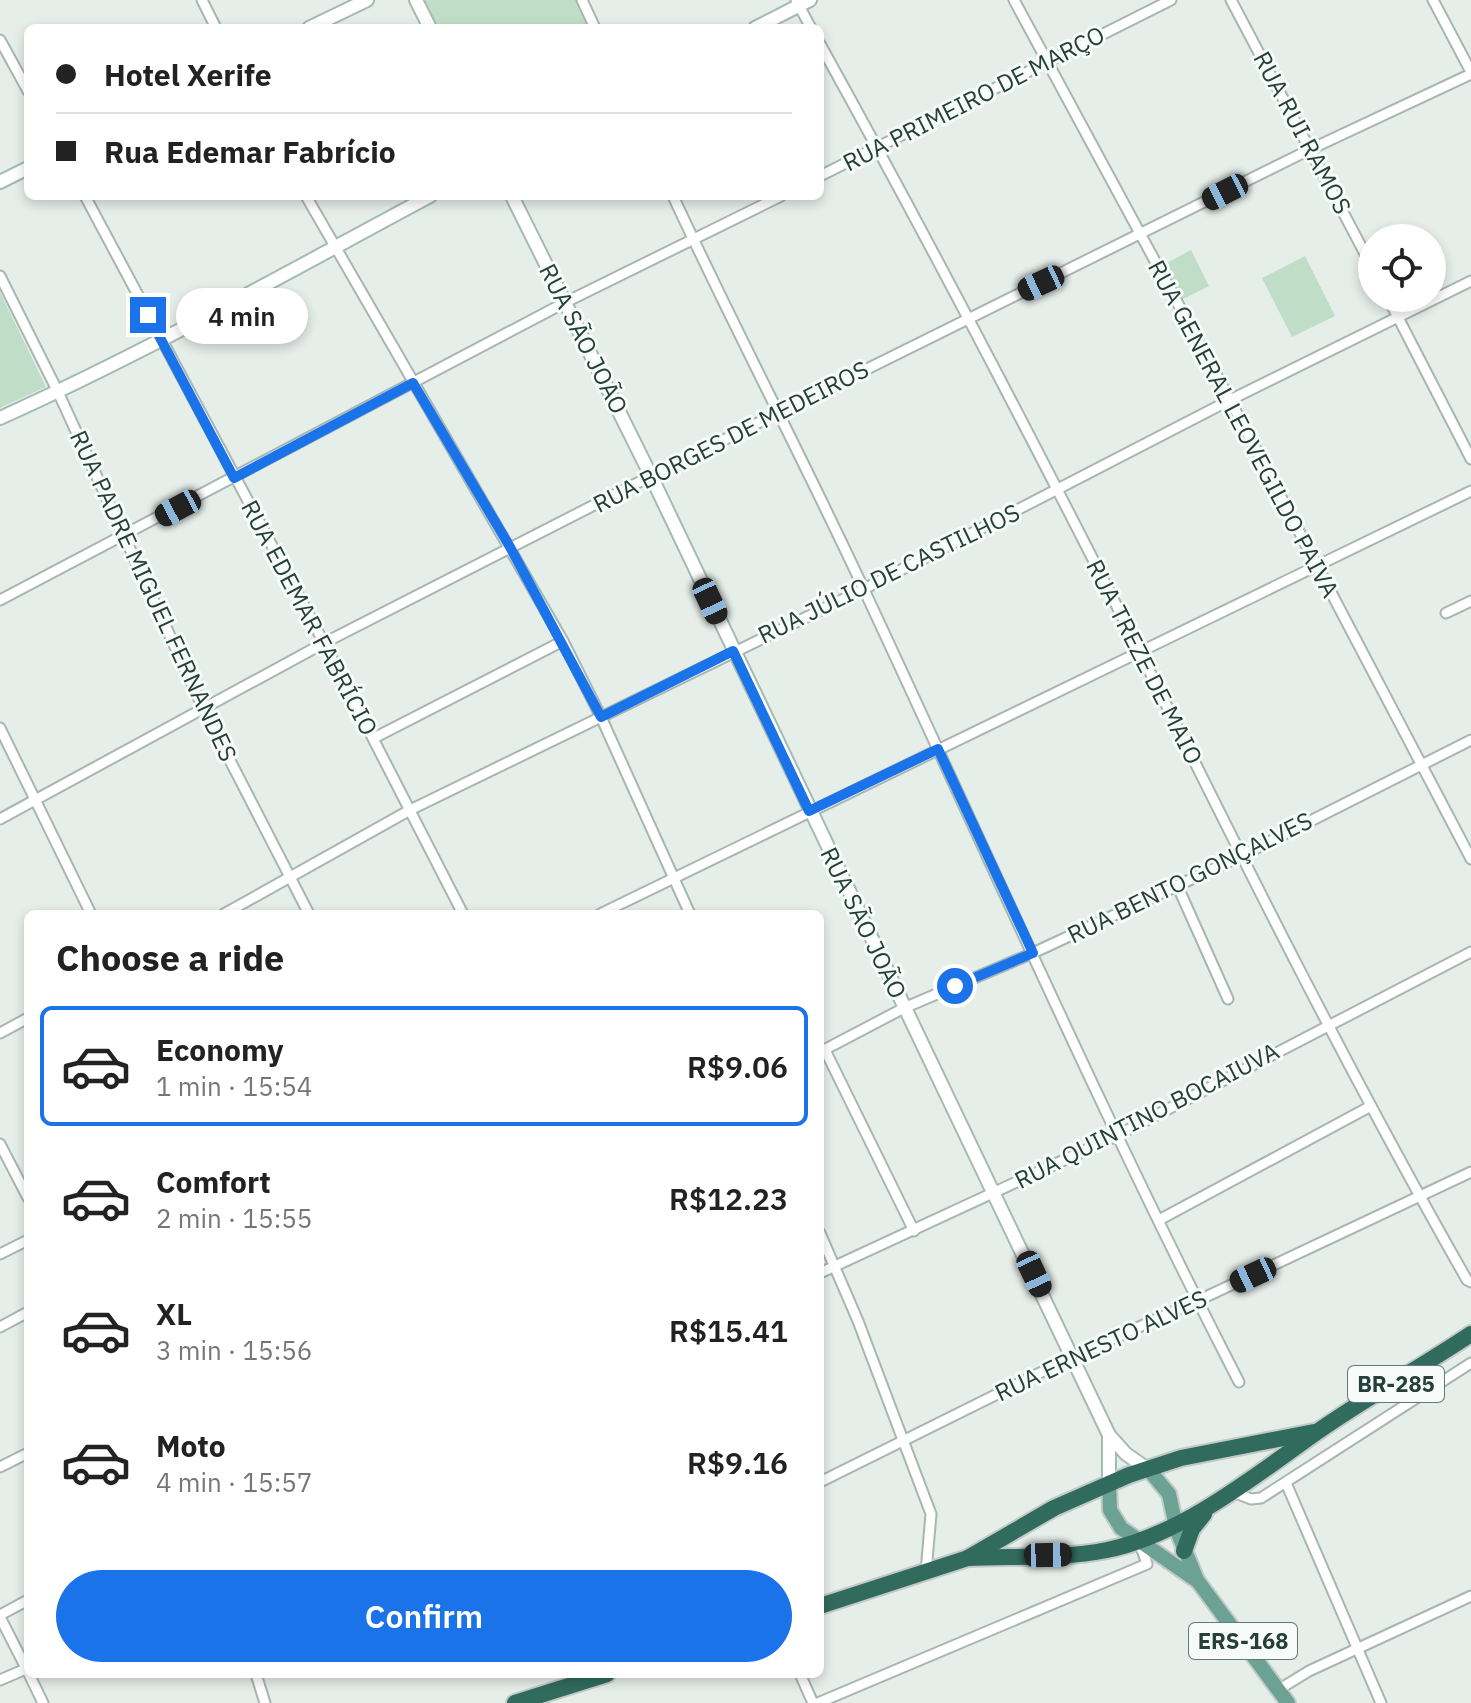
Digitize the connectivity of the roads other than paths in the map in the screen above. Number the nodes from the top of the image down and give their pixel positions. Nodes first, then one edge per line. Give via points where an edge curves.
1 (202, 0) edge
2 (367, 0) edge
3 (416, 0) edge
4 (582, 0) edge
5 (1014, 0) edge
6 (1171, 0) edge
7 (1231, 0) edge
8 (1433, 0) edge
9 (802, 2) edge
10 (214, 24) edge
11 (317, 24) edge
12 (428, 24) edge
13 (593, 24) edge
14 (762, 24) edge
15 (810, 24) edge
16 (0, 40) edge
17 (824, 51) edge
18 (1047, 63) junction
19 (1471, 73) edge
20 (24, 84) edge
21 (877, 148) junction
22 (1311, 149) junction
23 (24, 170) edge
24 (824, 174) edge
25 (0, 182) edge
26 (87, 200) edge
27 (308, 200) edge
28 (423, 200) edge
29 (514, 200) edge
30 (675, 200) edge
31 (773, 200) edge
32 (1140, 235) junction
33 (693, 240) junction
34 (1358, 240) edge
35 (335, 247) junction
36 (0, 276) edge
37 (1471, 281) edge
38 (564, 303) junction
39 (1395, 312) edge
40 (1398, 317) junction
41 (966, 319) junction
42 (160, 339) junction
43 (413, 383) junction
44 (58, 392) junction
45 (1230, 400) junction
46 (777, 413) junction
47 (0, 418) edge
48 (1471, 459) edge
49 (651, 476) junction
50 (234, 478) junction
51 (1058, 491) junction
52 (1471, 491) edge
53 (123, 537) junction
54 (510, 547) junction
55 (1317, 565) junction
56 (864, 589) junction
57 (0, 600) edge
58 (1471, 601) edge
59 (1446, 613) dead end
60 (563, 641) junction
61 (324, 643) junction
62 (733, 651) junction
63 (1140, 652) junction
64 (204, 710) junction
65 (601, 717) junction
66 (0, 728) edge
67 (374, 738) junction
68 (1471, 740) edge
69 (938, 749) junction
70 (1422, 765) junction
71 (35, 800) junction
72 (410, 810) junction
73 (809, 811) junction
74 (0, 819) edge
75 (1241, 856) junction
76 (1471, 859) edge
77 (291, 877) junction
78 (674, 878) junction
79 (1177, 885) junction
80 (89, 910) edge
81 (231, 910) edge
82 (307, 910) edge
83 (461, 910) edge
84 (608, 910) edge
85 (688, 910) edge
86 (1471, 952) edge
87 (1033, 953) junction
88 (1228, 999) dead end
89 (904, 1008) junction
90 (24, 1020) edge
91 (1328, 1025) junction
92 (0, 1033) edge
93 (824, 1050) edge
94 (824, 1053) edge
95 (1371, 1106) junction
96 (1118, 1135) junction
97 (0, 1144) edge
98 (1471, 1172) edge
99 (24, 1190) edge
100 (995, 1192) junction
101 (1420, 1197) junction
102 (1159, 1220) junction
103 (914, 1231) junction
104 (24, 1242) edge
105 (824, 1242) edge
106 (0, 1254) edge
107 (834, 1266) junction
108 (824, 1271) edge
109 (1469, 1281) edge
110 (1197, 1301) junction
111 (24, 1314) edge
112 (0, 1327) edge
113 (1471, 1334) edge
114 (1072, 1357) junction
115 (1471, 1363) edge
116 (1239, 1382) dead end
117 (1319, 1431) junction
118 (1109, 1435) junction
119 (905, 1440) junction
120 (24, 1455) edge
121 (0, 1467) edge
122 (1149, 1470) junction
123 (824, 1480) edge
124 (1109, 1483) junction
125 (1286, 1483) junction
126 (1233, 1492) junction
127 (1209, 1508) junction
128 (1175, 1524) junction
129 (1139, 1541) junction
130 (1184, 1551) junction
131 (968, 1558) junction
132 (926, 1572) junction
133 (1197, 1580) junction
134 (1471, 1596) edge
135 (24, 1602) edge
136 (824, 1605) edge
137 (0, 1616) edge
138 (1359, 1648) junction
139 (24, 1663) edge
140 (24, 1672) edge
141 (31, 1678) edge
142 (257, 1678) edge
143 (594, 1678) edge
144 (802, 1678) edge
145 (0, 1680) edge
146 (1278, 1690) junction
147 (43, 1703) edge
148 (265, 1703) edge
149 (515, 1703) edge
150 (816, 1703) edge
151 (1288, 1703) edge
152 (1381, 1703) edge

1 - 10 street
2 - 11 main road
3 - 12 main road
4 - 13 street
5 - 18 street, RUA GENERAL LEOVEGILDO PAIVA
6 - 18 street, RUA PRIMEIRO DE MARÇO
7 - 22 street, RUA RUI RAMOS
8 - 19 street
9 - 14 main road
9 - 15 street
16 - 20 street
17 - 21 street, RUA TREZE DE MAIO
18 - 21 street, RUA PRIMEIRO DE MARÇO
18 - 32 street, RUA GENERAL LEOVEGILDO PAIVA
19 - 22 street, RUA BORGES DE MEDEIROS
21 - 24 street, RUA PRIMEIRO DE MARÇO
21 - 41 street, RUA TREZE DE MAIO
22 - 32 street, RUA BORGES DE MEDEIROS
22 - 34 street, RUA RUI RAMOS
23 - 25 main road
26 - 42 street, RUA EDEMAR FABRÍCIO
27 - 35 street
28 - 35 main road
29 - 38 main road, RUA SÃO JOÃO
30 - 33 street
31 - 33 street
32 - 41 street, RUA BORGES DE MEDEIROS
32 - 45 street, RUA GENERAL LEOVEGILDO PAIVA
33 - 38 street
33 - 46 street
35 - 42 main road
35 - 43 street
36 - 44 street, RUA PADRE MIGUEL FERNANDES
37 - 40 street, RUA JÚLIO DE CASTILHOS
38 - 43 street
38 - 49 main road, RUA SÃO JOÃO
39 - 40 street
40 - 45 street, RUA JÚLIO DE CASTILHOS
40 - 48 street
41 - 46 street, RUA BORGES DE MEDEIROS
41 - 51 street, RUA TREZE DE MAIO
42 - 44 main road
42 - 50 street, RUA EDEMAR FABRÍCIO
43 - 50 street
43 - 54 street
44 - 47 main road
44 - 53 street, RUA PADRE MIGUEL FERNANDES
45 - 51 street, RUA JÚLIO DE CASTILHOS
45 - 55 street, RUA GENERAL LEOVEGILDO PAIVA
46 - 49 street, RUA BORGES DE MEDEIROS
46 - 56 street
49 - 54 street, RUA BORGES DE MEDEIROS
49 - 62 main road, RUA SÃO JOÃO
50 - 53 street
50 - 61 street, RUA EDEMAR FABRÍCIO
51 - 56 street, RUA JÚLIO DE CASTILHOS
51 - 63 street, RUA TREZE DE MAIO
52 - 55 street
53 - 57 street
53 - 64 street, RUA PADRE MIGUEL FERNANDES
54 - 60 street
54 - 61 street, RUA BORGES DE MEDEIROS
55 - 63 street
55 - 70 street, RUA GENERAL LEOVEGILDO PAIVA
56 - 62 street, RUA JÚLIO DE CASTILHOS
56 - 69 street
58 - 59 street
60 - 65 street
60 - 67 street
61 - 64 street, RUA BORGES DE MEDEIROS
61 - 67 street, RUA EDEMAR FABRÍCIO
62 - 65 street, RUA JÚLIO DE CASTILHOS
62 - 73 main road, RUA SÃO JOÃO
63 - 69 street
63 - 75 street, RUA TREZE DE MAIO
64 - 71 street, RUA BORGES DE MEDEIROS
64 - 77 street, RUA PADRE MIGUEL FERNANDES
65 - 72 street, RUA JÚLIO DE CASTILHOS
65 - 78 street
66 - 71 street
67 - 72 street, RUA EDEMAR FABRÍCIO
68 - 70 street, RUA BENTO GONÇALVES
69 - 73 street
69 - 87 street
70 - 75 street, RUA BENTO GONÇALVES
70 - 76 street, RUA GENERAL LEOVEGILDO PAIVA
71 - 74 street, RUA BORGES DE MEDEIROS
71 - 80 street
72 - 77 street, RUA JÚLIO DE CASTILHOS
72 - 83 street, RUA EDEMAR FABRÍCIO
73 - 78 street
73 - 89 main road, RUA SÃO JOÃO
75 - 79 street, RUA BENTO GONÇALVES
75 - 91 street, RUA TREZE DE MAIO
77 - 81 street, RUA JÚLIO DE CASTILHOS
77 - 82 street, RUA PADRE MIGUEL FERNANDES
78 - 84 street
78 - 85 street
79 - 87 street, RUA BENTO GONÇALVES
79 - 88 street
86 - 91 street, RUA QUINTINO BOCAIUVA
87 - 89 street, RUA BENTO GONÇALVES
87 - 96 street
89 - 93 street, RUA BENTO GONÇALVES
89 - 100 main road, RUA SÃO JOÃO
90 - 92 street
91 - 95 street, RUA TREZE DE MAIO
91 - 96 street, RUA QUINTINO BOCAIUVA
94 - 103 street
95 - 101 street, RUA TREZE DE MAIO
95 - 102 street
96 - 100 street, RUA QUINTINO BOCAIUVA
96 - 102 street
97 - 99 street
98 - 101 street, RUA ERNESTO ALVES
100 - 103 street, RUA QUINTINO BOCAIUVA
100 - 114 main road, RUA SÃO JOÃO
101 - 109 street, RUA TREZE DE MAIO
101 - 110 street, RUA ERNESTO ALVES
102 - 110 street
103 - 107 street, RUA QUINTINO BOCAIUVA
104 - 106 street
105 - 107 street
107 - 108 street, RUA QUINTINO BOCAIUVA
107 - 119 street
110 - 114 street, RUA ERNESTO ALVES
110 - 116 street
111 - 112 street
113 - 117 highway, BR-285
114 - 118 main road, RUA SÃO JOÃO
114 - 119 street, RUA ERNESTO ALVES
115 - 125 street
117 - 122 highway, BR-285 via 1181,1458
117 - 126 highway, BR-285
118 - 122 main road, RUA SÃO JOÃO
118 - 124 main road, RUA SÃO JOÃO
119 - 123 street, RUA ERNESTO ALVES
119 - 132 street via 931,1514
120 - 121 street
122 - 124 highway, BR-285
122 - 128 main road via 1169,1494
124 - 129 main road via 1112,1516
124 - 131 highway, BR-285
125 - 126 street via 1261,1498
125 - 138 street
126 - 127 highway, BR-285
127 - 128 highway, BR-285
127 - 130 highway via 1192,1529
128 - 129 highway, BR-285
128 - 130 main road, ERS-168
129 - 131 highway, BR-285 via 1070,1555
129 - 133 main road, ERS-168
129 - 150 street via 1147,1564
130 - 133 main road, ERS-168
131 - 132 highway, BR-285
132 - 136 highway, BR-285
133 - 146 main road, ERS-168
134 - 138 street
135 - 137 street
137 - 139 street
138 - 146 street
138 - 152 street
140 - 145 street
141 - 147 street
142 - 148 street
143 - 149 highway
144 - 150 street
146 - 151 main road, ERS-168

